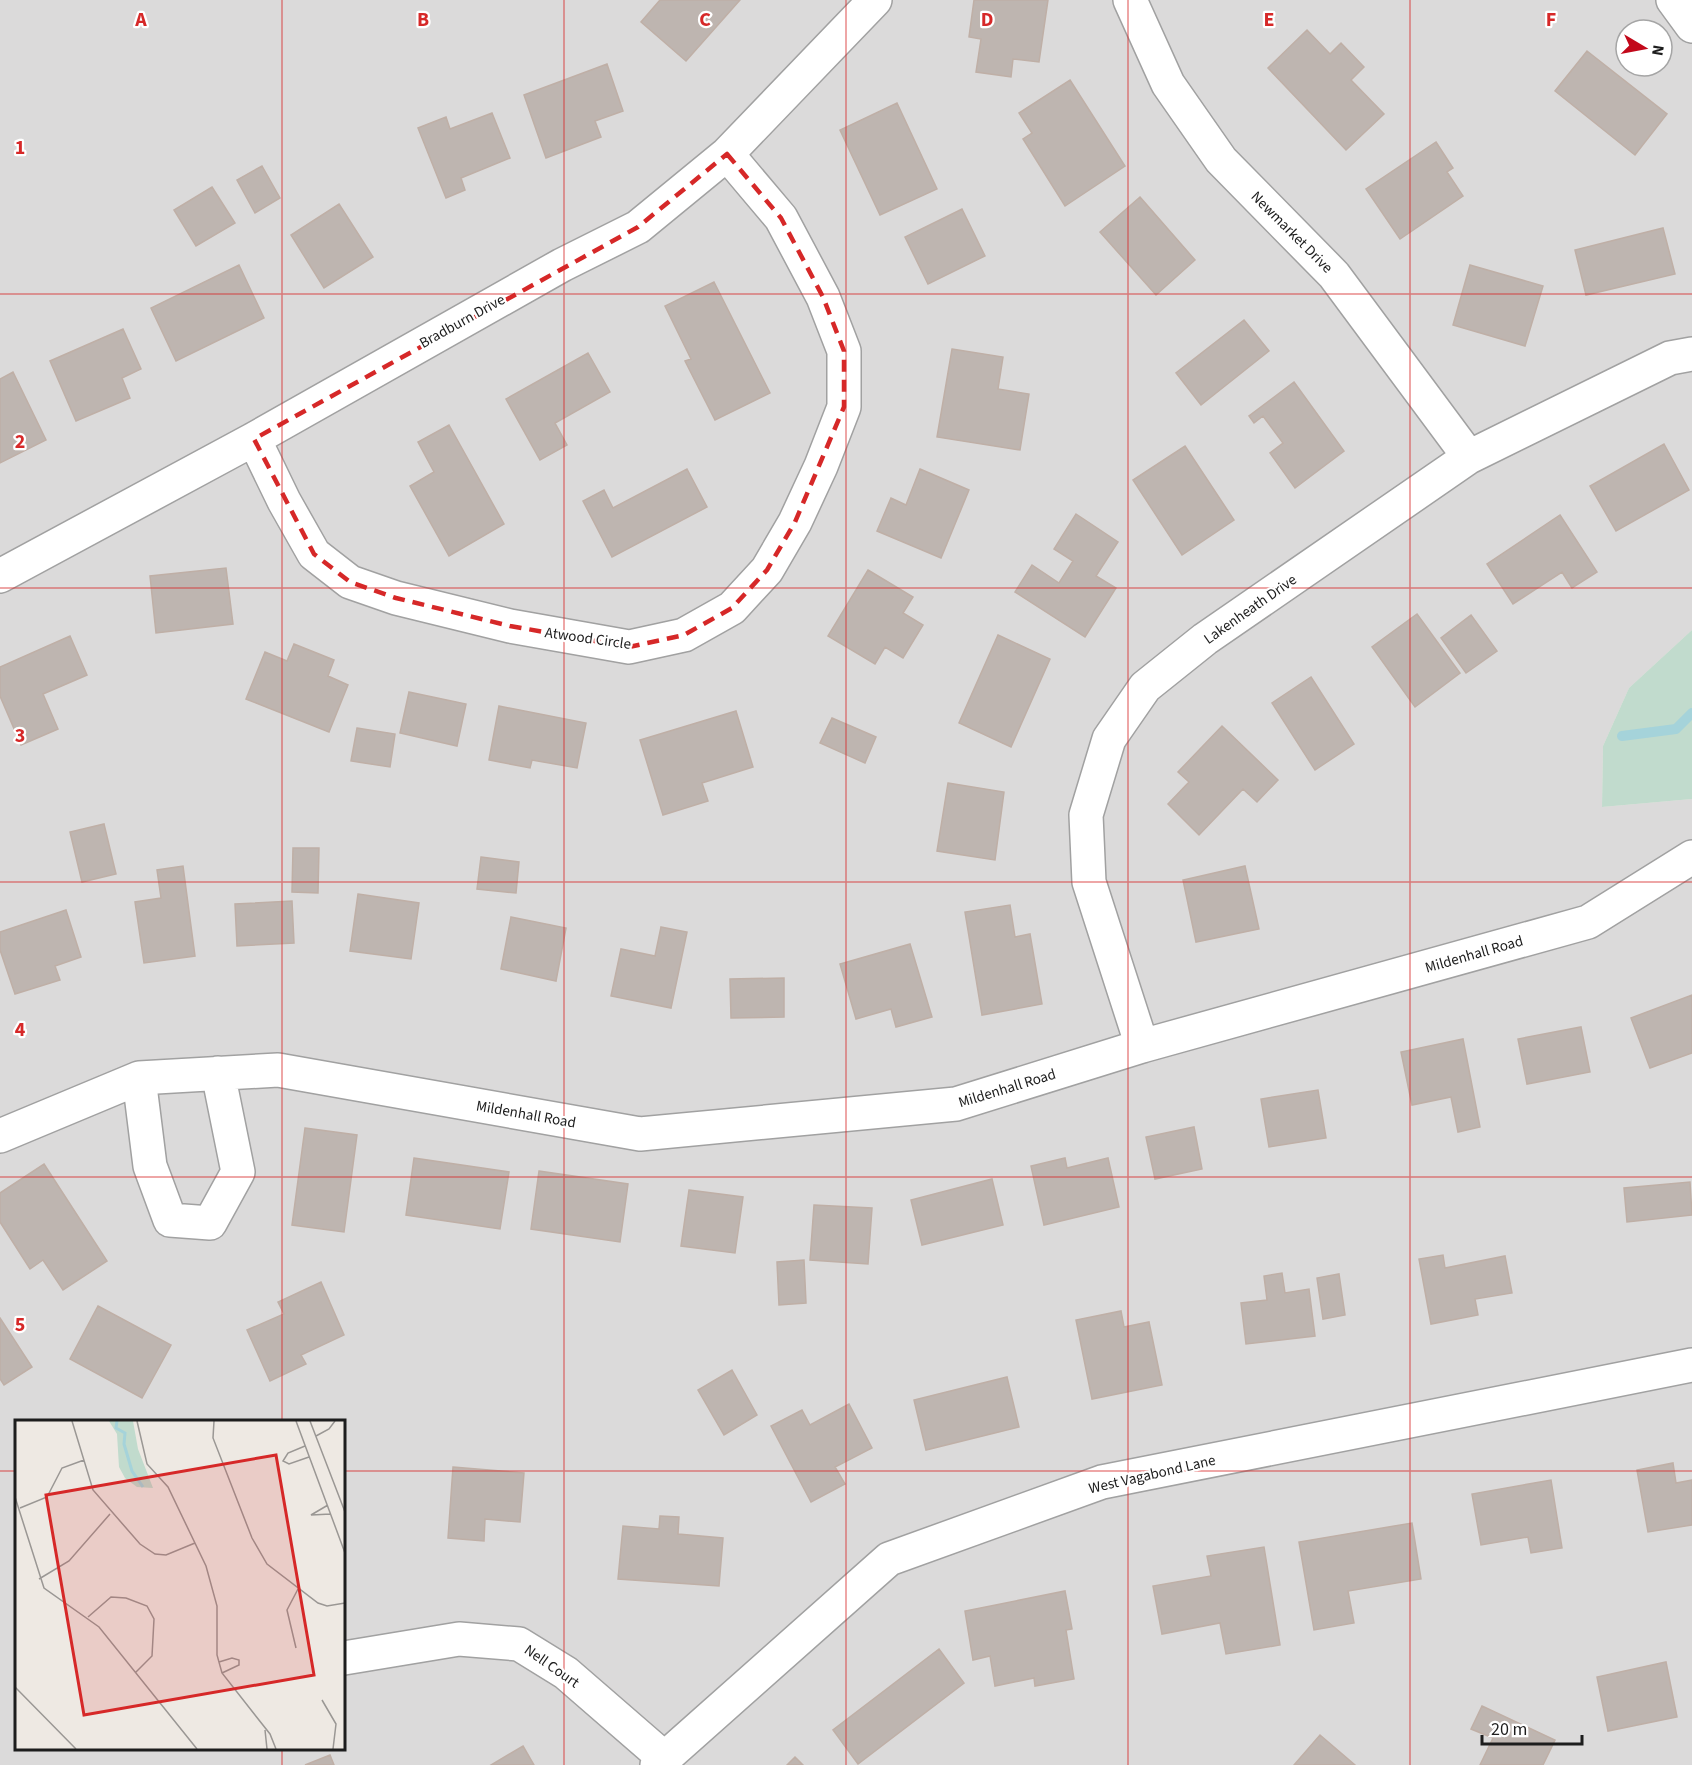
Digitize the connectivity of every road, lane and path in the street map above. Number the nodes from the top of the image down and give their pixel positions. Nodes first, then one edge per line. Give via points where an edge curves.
1 (875, 0) edge
2 (1130, 0) edge
3 (1673, 0) edge
4 (1692, 26) edge
5 (727, 154) junction
6 (1692, 354) edge
7 (254, 439) junction
8 (1469, 457) junction
9 (0, 576) edge
10 (1692, 857) edge
11 (1142, 1046) junction
12 (218, 1073) junction
13 (139, 1078) junction
14 (0, 1136) edge
15 (1692, 1365) edge
16 (345, 1658) edge
17 (661, 1762) edge

1 - 5 street, Bradburn Drive
2 - 8 street, Newmarket Drive via 1168,84 1221,160 1334,275
3 - 4 street
5 - 7 street, Bradburn Drive via 638,227 562,265
5 - 7 street, Atwood Circle via 781,218 823,297 844,351 844,407 821,466 767,570 732,608 684,636 629,647 510,626 396,598 350,582 314,554
6 - 8 street, Lakenheath Drive via 1670,358
7 - 9 street, Bradburn Drive
8 - 11 street, Lakenheath Drive via 1197,646 1145,687 1109,740 1086,815 1089,882
10 - 11 street, Mildenhall Road via 1588,922
11 - 12 street, Mildenhall Road via 956,1104 640,1134 278,1070
12 - 13 street, Mildenhall Road
12 - 13 street via 238,1172 210,1223 170,1220 150,1166
13 - 14 street, Mildenhall Road
15 - 17 street, West Vagabond Lane via 1102,1482 889,1559
16 - 17 street, Nell Court via 459,1639 519,1644 566,1673

